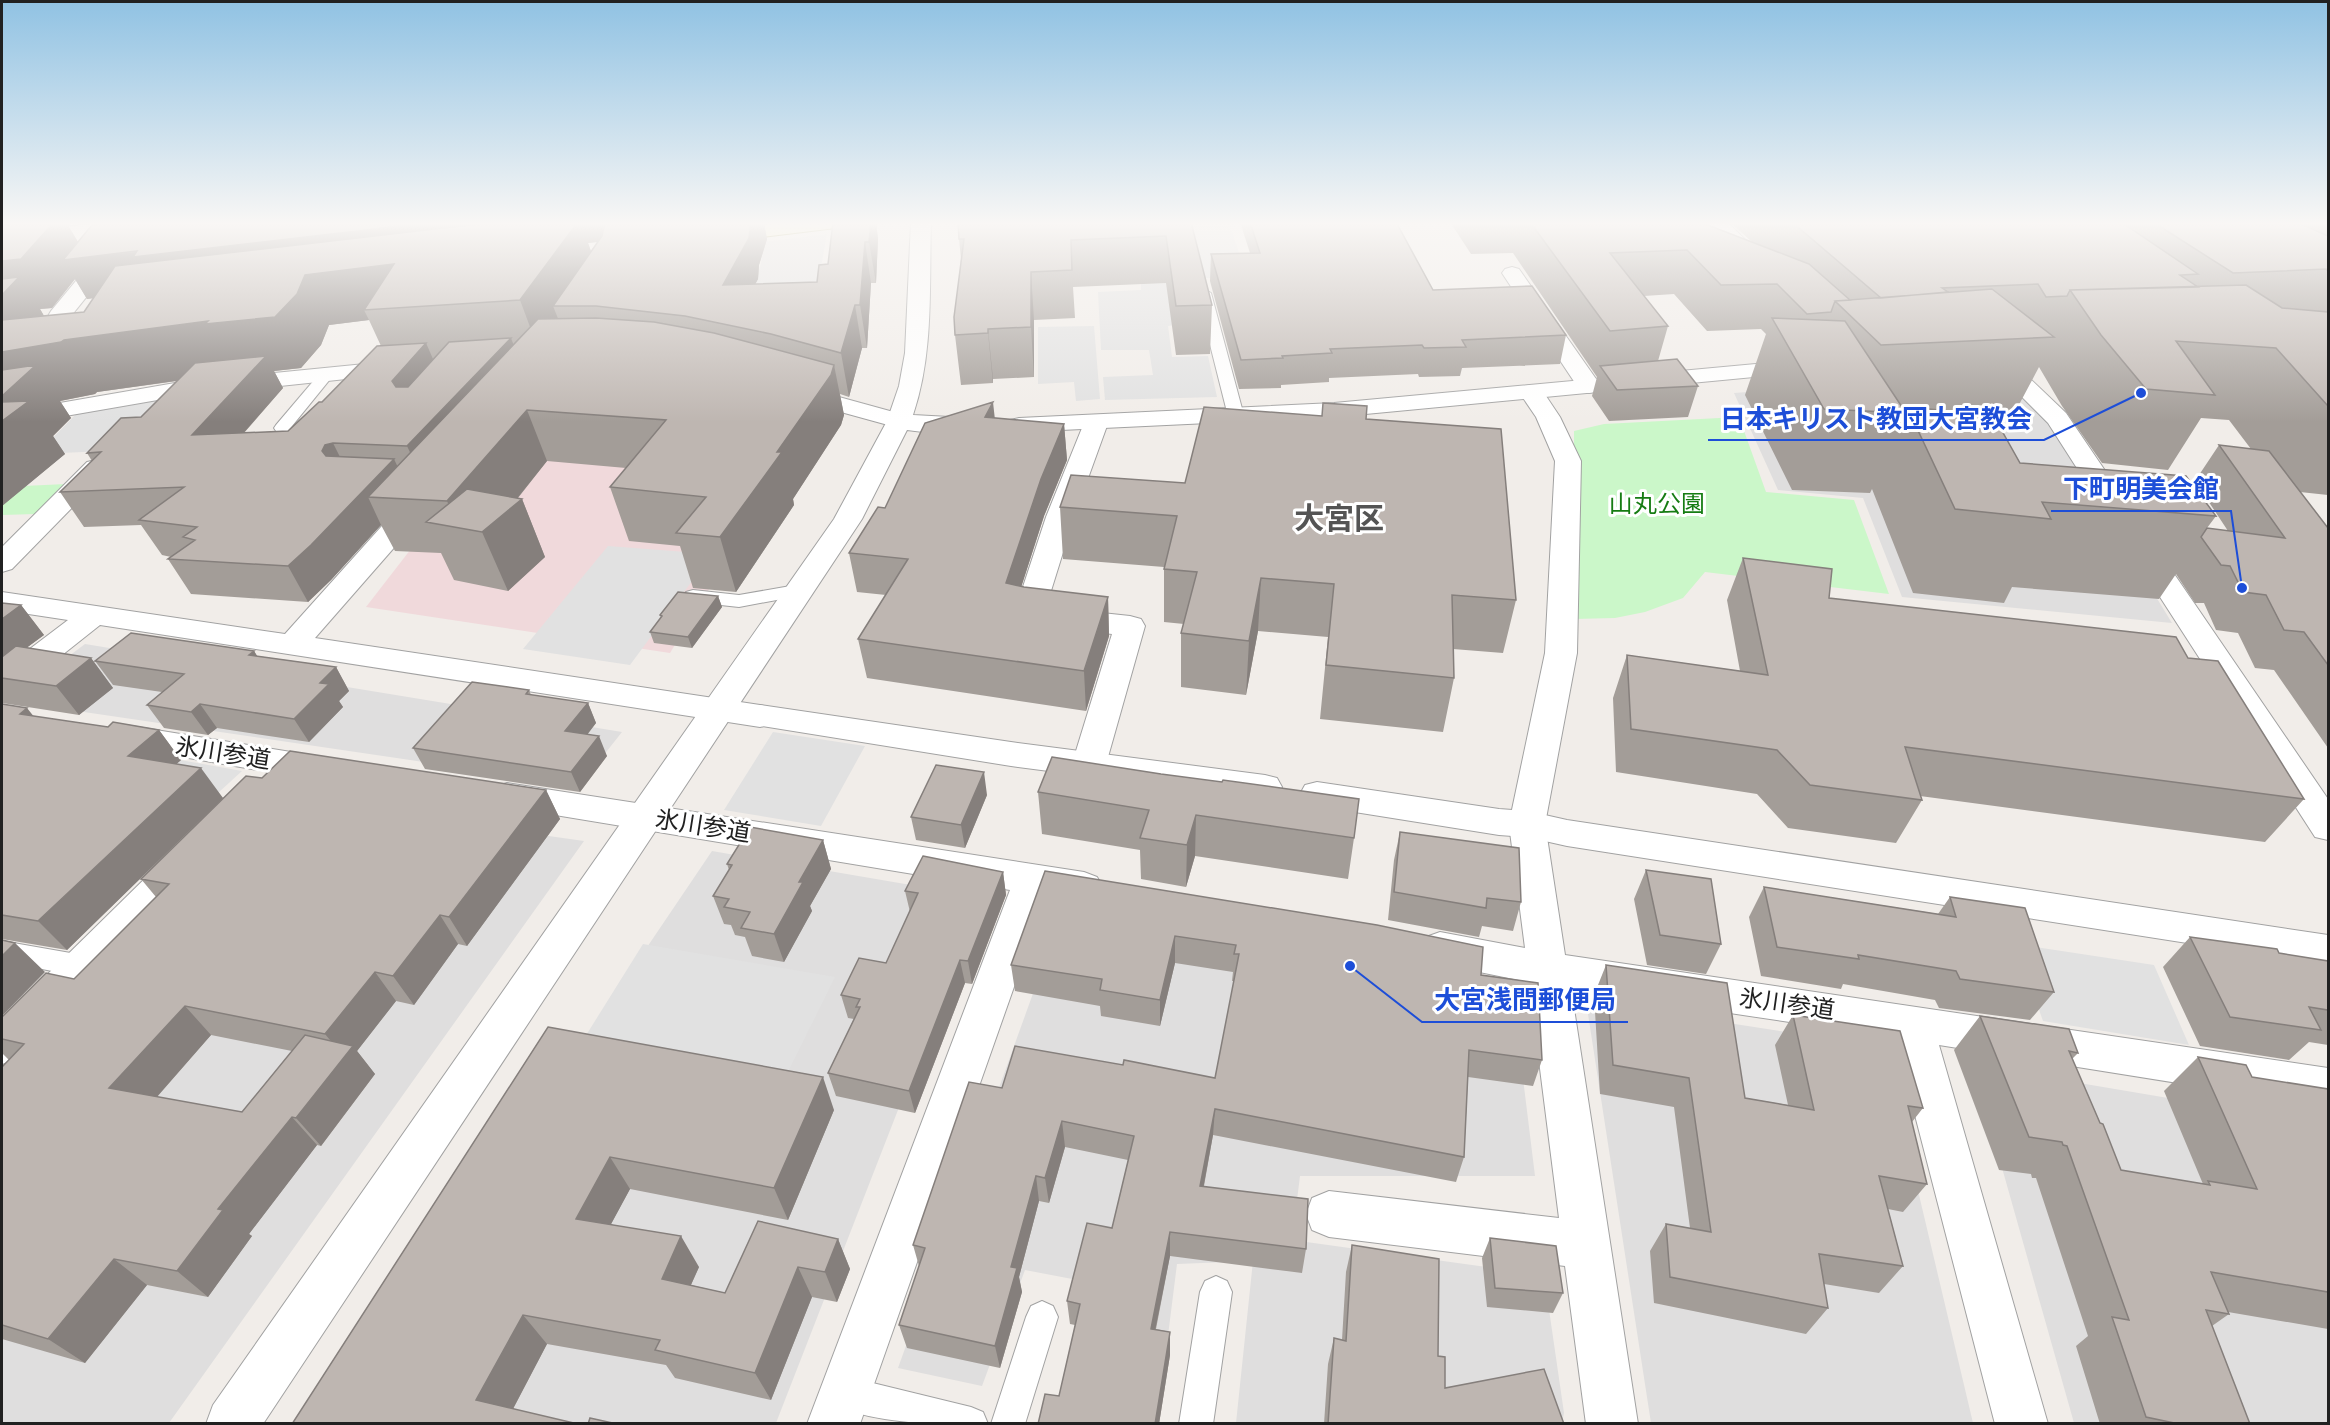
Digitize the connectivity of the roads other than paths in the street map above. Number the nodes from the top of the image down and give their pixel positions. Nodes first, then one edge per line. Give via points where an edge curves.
1 (80, 288) edge
2 (918, 288) edge
3 (1203, 288) edge
4 (1523, 288) edge
5 (82, 313) edge
6 (59, 315) junction
7 (36, 318) edge
8 (2023, 351) edge
9 (1819, 365) edge
10 (414, 367) edge
11 (326, 375) junction
12 (772, 386) edge
13 (1589, 386) junction
14 (175, 390) junction
15 (1531, 392) junction
16 (1236, 416) junction
17 (146, 418) edge
18 (2, 420) edge
19 (899, 421) junction
20 (1096, 423) junction
21 (282, 428) dead end
22 (115, 448) edge
23 (432, 487) edge
24 (2, 563) edge
25 (802, 590) junction
26 (682, 595) edge
27 (2, 601) edge
28 (93, 616) junction
29 (291, 646) junction
30 (2, 686) edge
31 (718, 710) junction
32 (760, 717) joint
33 (96, 732) edge
34 (1089, 764) junction
35 (353, 774) edge
36 (481, 792) edge
37 (644, 817) junction
38 (1527, 824) junction
39 (2328, 827) edge
40 (208, 839) edge
41 (1033, 879) junction
42 (1115, 892) edge
43 (1407, 941) edge
44 (2328, 950) edge
45 (2, 951) edge
46 (82, 966) junction
47 (1548, 969) junction
48 (1912, 1024) junction
49 (2, 1046) edge
50 (2328, 1087) edge
51 (1329, 1214) dead end
52 (1586, 1245) junction
53 (1216, 1292) dead end
54 (1042, 1317) dead end
55 (839, 1408) edge
56 (232, 1424) edge
57 (971, 1424) edge
58 (1008, 1424) edge
59 (1196, 1424) edge
60 (1612, 1424) edge
61 (2022, 1424) edge

1 - 6 street
2 - 19 street via 916,352 911,386
3 - 16 lane
4 - 13 street
5 - 6 main road
6 - 7 main road
8 - 39 street via 1984,353 2057,418
9 - 13 street
10 - 11 street
11 - 14 street
11 - 21 lane
12 - 19 street
13 - 15 street
14 - 17 street
14 - 18 street
15 - 16 street
15 - 38 street via 1548,417 1568,461 1561,653
16 - 20 street
19 - 20 street via 940,425
19 - 25 street via 848,519
20 - 34 street via 1031,608 1040,617 1130,626
22 - 24 street
23 - 29 street
25 - 26 lane via 739,601
25 - 31 street
27 - 28 street
28 - 29 street
28 - 30 street
29 - 31 street
31 - 32 street
31 - 37 street
32 - 34 street
33 - 35 street, 氷川参道 via 271,776
34 - 38 street
36 - 37 street, 氷川参道
37 - 41 street, 氷川参道
37 - 56 street
38 - 44 street
38 - 47 street
40 - 46 street
41 - 42 street, 氷川参道
41 - 55 street
43 - 47 street, 氷川参道
45 - 46 lane
46 - 49 street
47 - 48 street, 氷川参道
47 - 52 street
48 - 50 street, 氷川参道
48 - 61 street
51 - 52 street
52 - 60 street
53 - 59 lane
54 - 58 lane
55 - 57 lane

